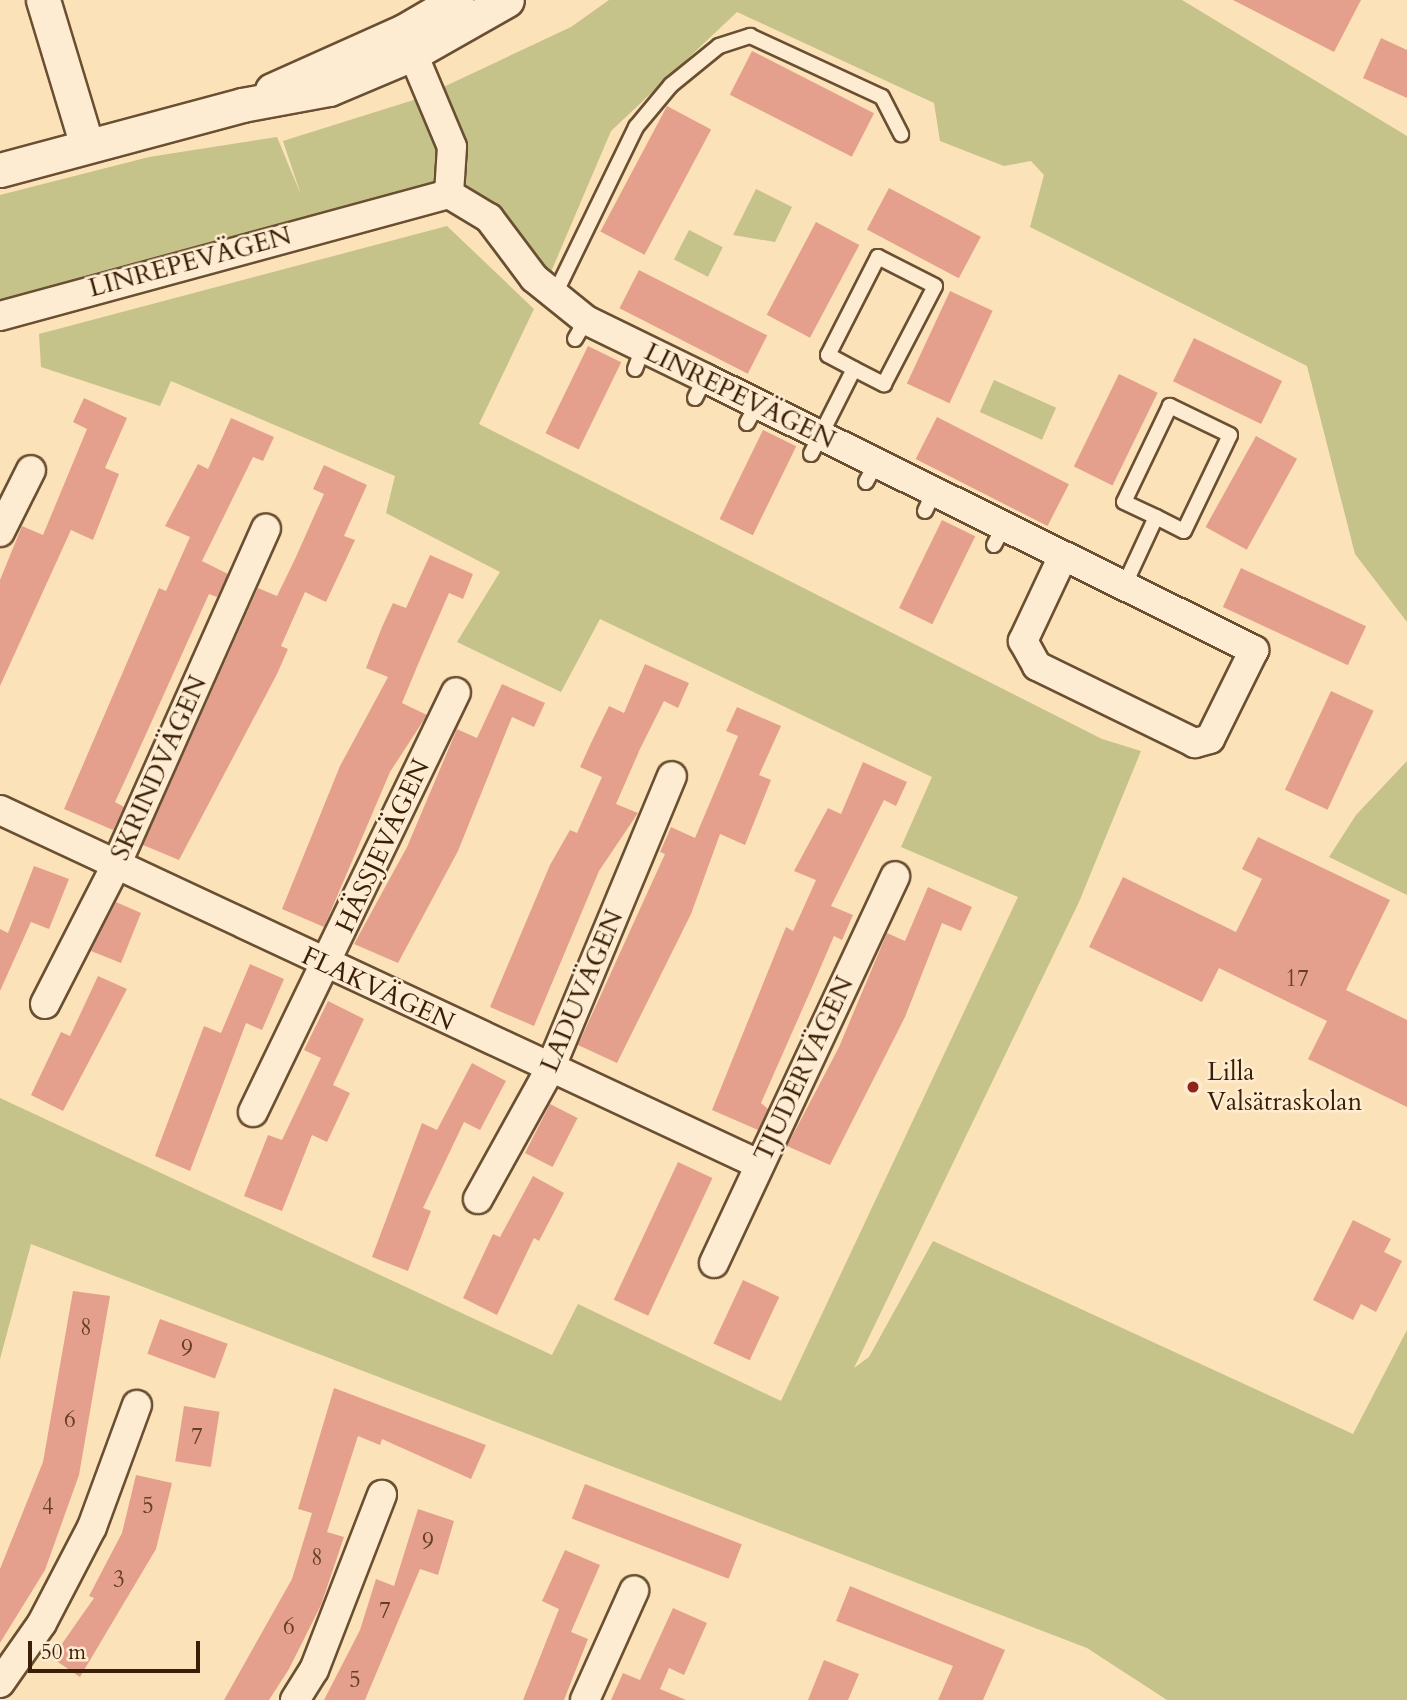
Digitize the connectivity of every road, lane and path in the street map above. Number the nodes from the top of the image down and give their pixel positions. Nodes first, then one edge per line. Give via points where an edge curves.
1 (43, 0) edge
2 (457, 0) edge
3 (507, 0) edge
4 (408, 43) junction
5 (901, 135) dead end
6 (87, 146) junction
7 (0, 170) edge
8 (449, 194) junction
9 (555, 294) junction
10 (0, 316) edge
11 (854, 369) junction
12 (816, 444) junction
13 (32, 470) dead end
14 (1156, 517) junction
15 (266, 529) dead end
16 (0, 531) edge
17 (1063, 556) junction
18 (1124, 586) junction
19 (456, 693) dead end
20 (672, 776) dead end
21 (0, 810) edge
22 (117, 863) junction
23 (895, 876) dead end
24 (327, 966) junction
25 (45, 1004) dead end
26 (550, 1069) junction
27 (253, 1112) dead end
28 (758, 1164) junction
29 (478, 1199) dead end
30 (714, 1263) dead end
31 (136, 1405) dead end
32 (382, 1495) dead end
33 (634, 1591) dead end
34 (0, 1683) edge
35 (295, 1700) edge
36 (584, 1700) edge

1 - 6 street
2 - 4 street
3 - 4 street
4 - 6 street via 329,89 242,105
4 - 8 street via 452,147
5 - 9 lane via 882,97 750,36 719,46 671,85 636,127
6 - 7 street
8 - 9 street, LINREPEVÄGEN via 489,218 534,278
8 - 10 street, LINREPEVÄGEN via 52,298
9 - 12 street, LINREPEVÄGEN via 580,330
11 - 11 lane via 828,355 878,257 935,286 884,384
11 - 12 lane
12 - 17 street, LINREPEVÄGEN via 999,536
13 - 16 street
14 - 14 lane via 1184,531 1230,435 1170,406 1124,502
14 - 18 lane
15 - 22 street, SKRINDVÄGEN
17 - 18 street, LINREPEVÄGEN
17 - 18 street, LINREPEVÄGEN via 1023,641 1037,666 1195,743 1210,739 1254,650
19 - 24 street, HÄSSJEVÄGEN
20 - 26 street, LADUVÄGEN
21 - 22 street, FLAKVÄGEN
22 - 24 street, FLAKVÄGEN
22 - 25 street, SKRINDVÄGEN
23 - 28 street, TJUDERVÄGEN
24 - 26 street, FLAKVÄGEN
24 - 27 street, HÄSSJEVÄGEN
26 - 28 street, FLAKVÄGEN
26 - 29 street, LADUVÄGEN
28 - 30 street, TJUDERVÄGEN
31 - 34 street via 92,1527 42,1623
32 - 35 street via 314,1670
33 - 36 street

